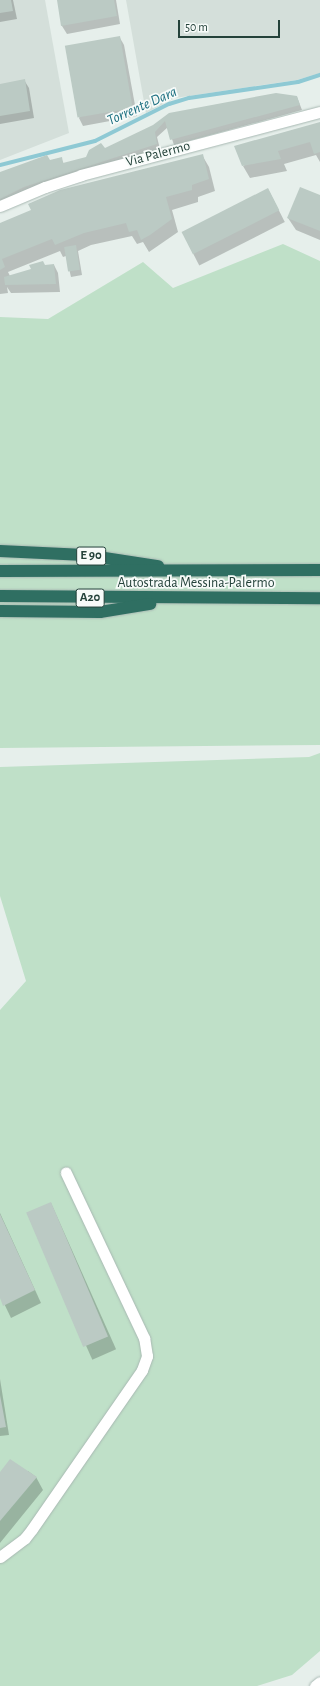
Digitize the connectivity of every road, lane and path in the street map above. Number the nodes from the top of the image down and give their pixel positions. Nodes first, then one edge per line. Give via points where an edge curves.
1 (320, 112) edge
2 (0, 206) edge
3 (0, 551) edge
4 (320, 570) edge
5 (0, 571) edge
6 (180, 571) junction
7 (0, 596) edge
8 (320, 598) edge
9 (180, 599) junction
10 (0, 611) edge
11 (66, 1174) dead end
12 (0, 1557) edge
13 (320, 1682) edge
14 (315, 1686) edge

1 - 2 street, Via Palermo via 81,176 45,187
3 - 6 highway, E 90 via 85,555 145,563
4 - 6 highway, Autostrada Messina-Palermo / A20
5 - 6 highway, Autostrada Messina-Palermo / A20
7 - 9 highway, Autostrada Messina-Palermo / A20
8 - 9 highway, Autostrada Messina-Palermo / A20
9 - 10 highway via 100,612
11 - 12 street via 144,1338 146,1356 142,1370 32,1529 25,1538
13 - 14 street

